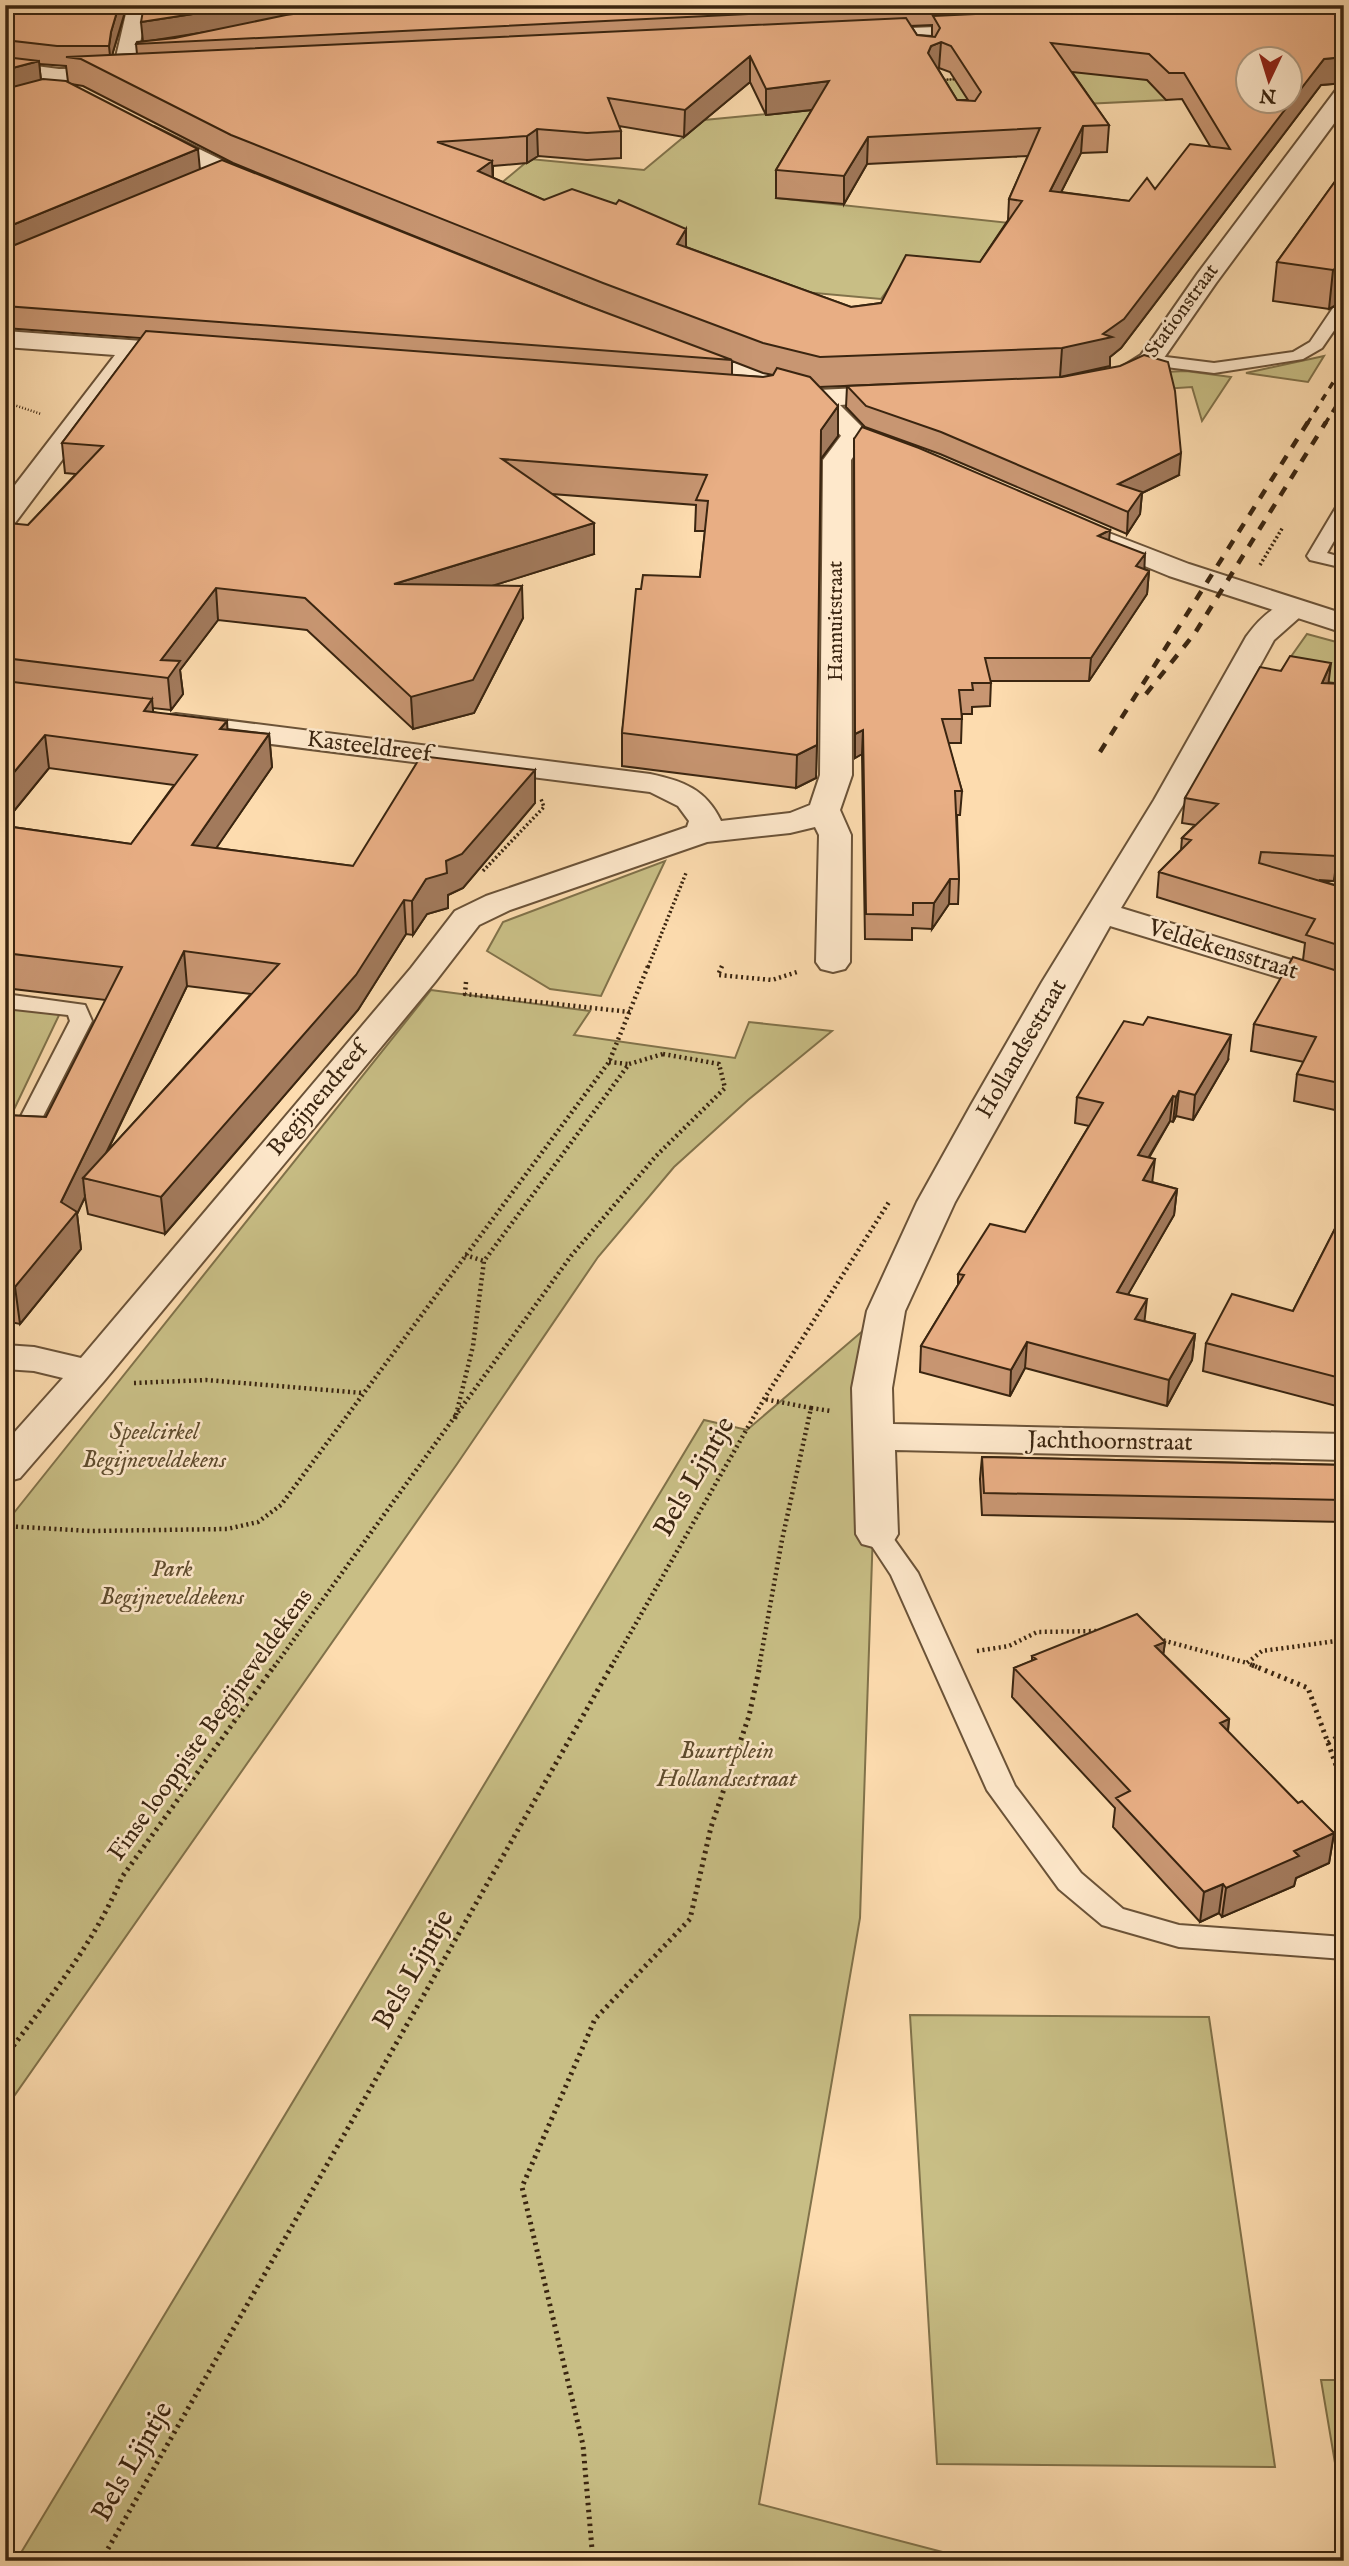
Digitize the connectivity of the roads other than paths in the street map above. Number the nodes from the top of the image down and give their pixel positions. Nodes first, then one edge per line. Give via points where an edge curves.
1 (138, 5) edge
2 (1010, 30) edge
3 (913, 34) junction
4 (845, 37) edge
5 (926, 55) edge
6 (131, 59) junction
7 (5, 68) edge
8 (181, 71) edge
9 (46, 85) junction
10 (85, 99) edge
11 (1341, 105) edge
12 (132, 123) edge
13 (225, 170) junction
14 (200, 180) edge
15 (285, 194) edge
16 (1339, 311) dead end
17 (5, 339) edge
18 (667, 347) edge
19 (133, 349) junction
20 (202, 354) edge
21 (1297, 356) junction
22 (1150, 360) junction
23 (1275, 379) dead end
24 (1077, 384) edge
25 (923, 393) edge
26 (730, 394) edge
27 (818, 398) junction
28 (855, 435) junction
29 (929, 462) edge
30 (1344, 508) edge
31 (5, 517) edge
32 (1068, 524) edge
33 (1344, 563) edge
34 (1294, 609) junction
35 (1344, 624) edge
36 (142, 718) edge
37 (824, 810) junction
38 (702, 833) junction
39 (1102, 913) junction
40 (834, 962) road end
41 (1344, 987) edge
42 (5, 1001) edge
43 (5, 1131) edge
44 (5, 1357) edge
45 (90, 1372) junction
46 (876, 1437) junction
47 (1344, 1447) edge
48 (5, 1469) edge
49 (877, 1534) joint
50 (1343, 1947) edge

1 - 6 street
2 - 3 street
3 - 4 street
3 - 5 street
6 - 8 street
6 - 9 street
7 - 9 street
9 - 10 street
11 - 22 street, Stationstraat via 1214,268
12 - 13 street
13 - 14 street
13 - 15 street
16 - 21 lane via 1312,350
17 - 19 street
18 - 27 street
19 - 20 street
19 - 31 street
21 - 22 lane via 1214,368
21 - 23 lane
22 - 24 street, Stationstraat via 1120,376
25 - 27 street
26 - 27 street
27 - 28 street
28 - 29 street
28 - 37 street, Hannuitstraat via 837,460 836,775
30 - 33 lane via 1316,556
32 - 34 street via 1179,570
34 - 35 street
34 - 39 street, Hollandsestraat via 1261,638
36 - 38 street, Kasteeldreef via 650,782 676,788 692,799 705,821
37 - 38 street via 790,823
37 - 40 street via 835,835
38 - 45 street, Begijnendreef via 498,903 467,918
39 - 41 street, Veldekensstraat
39 - 46 street, Hollandsestraat via 936,1202 886,1311 872,1388
42 - 43 lane via 77,1010 81,1021 27,1127
44 - 45 street
45 - 48 street, Begijnendreef
46 - 47 street, Jachthoornstraat
46 - 49 street, Hollandsestraat
49 - 50 lane via 904,1573 1002,1790 1070,1881 1113,1917 1179,1936

